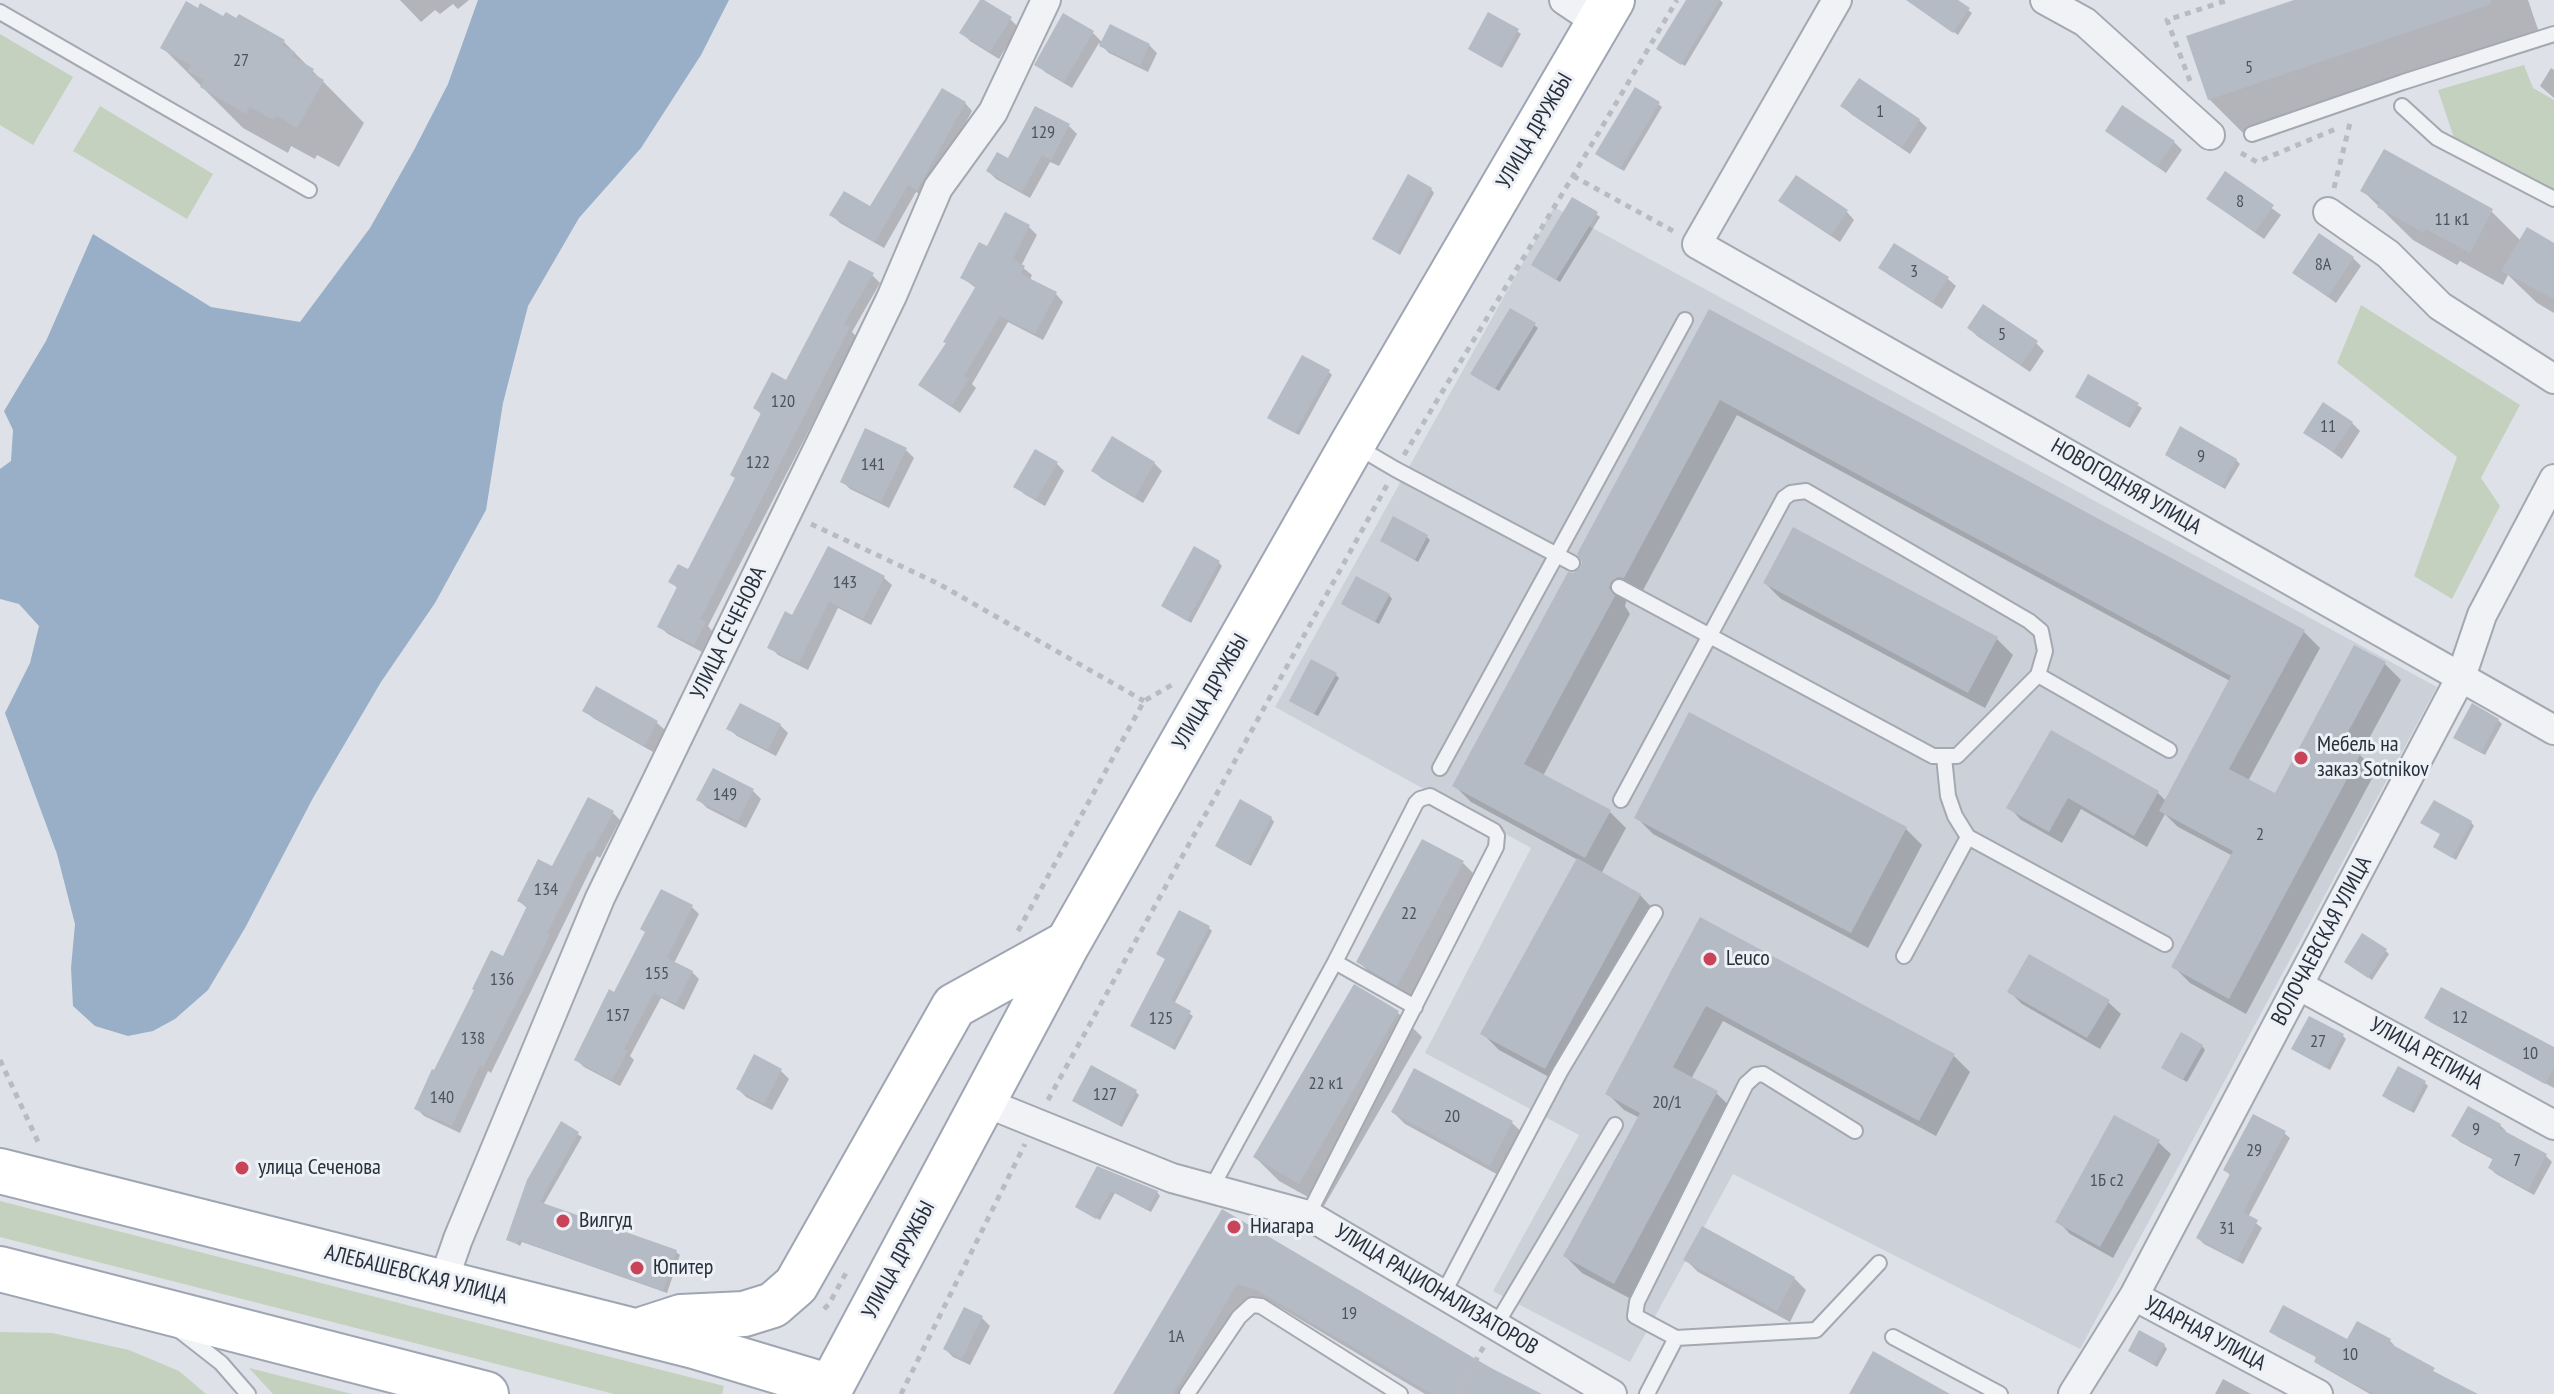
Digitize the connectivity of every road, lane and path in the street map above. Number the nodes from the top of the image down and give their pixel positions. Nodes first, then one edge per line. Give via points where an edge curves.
1 (1046, 0) edge
2 (1677, 0) edge
3 (1837, 0) edge
4 (2045, 0) edge
5 (2228, 0) edge
6 (1592, 8) edge
7 (0, 12) edge
8 (2551, 37) edge
9 (2402, 106) dead end
10 (2252, 134) dead end
11 (2210, 135) junction
12 (1573, 176) junction
13 (309, 190) dead end
14 (2554, 199) edge
15 (2328, 212) joint
16 (1697, 244) junction
17 (1685, 320) dead end
18 (2554, 379) edge
19 (1353, 443) junction
20 (1395, 469) junction
21 (2554, 479) edge
22 (788, 513) junction
23 (1555, 554) junction
24 (1572, 563) dead end
25 (1619, 587) dead end
26 (1711, 636) junction
27 (2038, 675) junction
28 (2461, 677) junction
29 (1144, 701) dead end
30 (2554, 730) edge
31 (2169, 750) dead end
32 (1944, 757) junction
33 (1440, 768) dead end
34 (1621, 800) dead end
35 (1968, 837) junction
36 (1655, 913) dead end
37 (1068, 943) junction
38 (2165, 944) dead end
39 (1904, 956) dead end
40 (1335, 962) junction
41 (2298, 985) junction
42 (1415, 1007) junction
43 (0, 1060) edge
44 (984, 1102) junction
45 (1035, 1124) junction
46 (1615, 1125) dead end
47 (2554, 1125) edge
48 (1855, 1131) dead end
49 (42, 1151) dead end
50 (0, 1171) edge
51 (1212, 1187) junction
52 (1308, 1215) junction
53 (1879, 1263) dead end
54 (0, 1269) edge
55 (443, 1282) junction
56 (1443, 1294) junction
57 (2134, 1296) junction
58 (152, 1308) junction
59 (1496, 1325) junction
60 (635, 1331) junction
61 (1893, 1337) dead end
62 (1676, 1338) junction
63 (829, 1391) edge
64 (248, 1394) edge
65 (486, 1394) edge
66 (901, 1394) edge
67 (1187, 1394) edge
68 (1400, 1394) edge
69 (1457, 1394) edge
70 (1612, 1394) edge
71 (1647, 1394) edge
72 (2000, 1394) edge
73 (2073, 1394) edge
74 (2318, 1394) edge

1 - 22 street, УЛИЦА СЕЧЕНОВА via 993,112 938,188
2 - 12 path
3 - 16 street
4 - 11 street via 2085,22
5 - 11 path via 2167,20
6 - 19 main road, УЛИЦА ДРУЖБЫ
7 - 13 lane
8 - 10 lane
9 - 14 lane via 2437,138
11 - 15 path via 2257,162 2350,123
12 - 16 path
12 - 20 path
15 - 18 street via 2388,254 2440,306
16 - 28 street, НОВОГОДНЯЯ УЛИЦА
17 - 23 lane
19 - 20 lane
19 - 37 main road, УЛИЦА ДРУЖБЫ
20 - 23 lane
20 - 45 path
21 - 28 street, ВОЛОЧАЕВСКАЯ УЛИЦА via 2482,615
22 - 29 path via 939,584
22 - 55 street, УЛИЦА СЕЧЕНОВА via 600,898
23 - 24 lane
23 - 33 lane
25 - 26 lane
26 - 27 lane via 1784,498 1806,491 2029,621 2041,631 2045,651
26 - 32 lane via 1933,756
26 - 34 lane
27 - 31 lane
27 - 32 lane via 1957,756
28 - 30 street, НОВОГОДНЯЯ УЛИЦА
28 - 41 street, ВОЛОЧАЕВСКАЯ УЛИЦА
32 - 35 lane via 1948,796
35 - 38 lane
35 - 39 lane
36 - 56 lane via 1560,1072
37 - 44 main road, УЛИЦА ДРУЖБЫ
37 - 60 main road via 954,1006 796,1285 773,1305 744,1314 681,1317
40 - 42 lane
40 - 42 lane via 1420,799 1430,796 1494,831 1496,847
40 - 51 lane
41 - 47 street, УЛИЦА РЕПИНА
41 - 57 street, ВОЛОЧАЕВСКАЯ УЛИЦА
42 - 52 lane
43 - 49 path
44 - 45 street, УЛИЦА РАЦИОНАЛИЗАТОРОВ
44 - 63 main road, УЛИЦА ДРУЖБЫ
45 - 51 street, УЛИЦА РАЦИОНАЛИЗАТОРОВ via 1172,1178
45 - 66 path
46 - 59 lane
48 - 62 lane via 1763,1074 1746,1084 1637,1302 1635,1316
50 - 55 main road, АЛЕБАШЕВСКАЯ УЛИЦА
51 - 52 street, УЛИЦА РАЦИОНАЛИЗАТОРОВ
52 - 56 street, УЛИЦА РАЦИОНАЛИЗАТОРОВ
53 - 62 lane via 1816,1330
54 - 58 main road
55 - 60 main road, АЛЕБАШЕВСКАЯ УЛИЦА
56 - 59 street, УЛИЦА РАЦИОНАЛИЗАТОРОВ
57 - 73 street, ВОЛОЧАЕВСКАЯ УЛИЦА
57 - 74 street, УДАРНАЯ УЛИЦА
58 - 64 lane via 221,1363
58 - 65 main road
59 - 69 path
59 - 70 street, УЛИЦА РАЦИОНАЛИЗАТОРОВ
60 - 63 main road, АЛЕБАШЕВСКАЯ УЛИЦА
61 - 72 lane
62 - 71 lane
67 - 68 lane via 1252,1305

